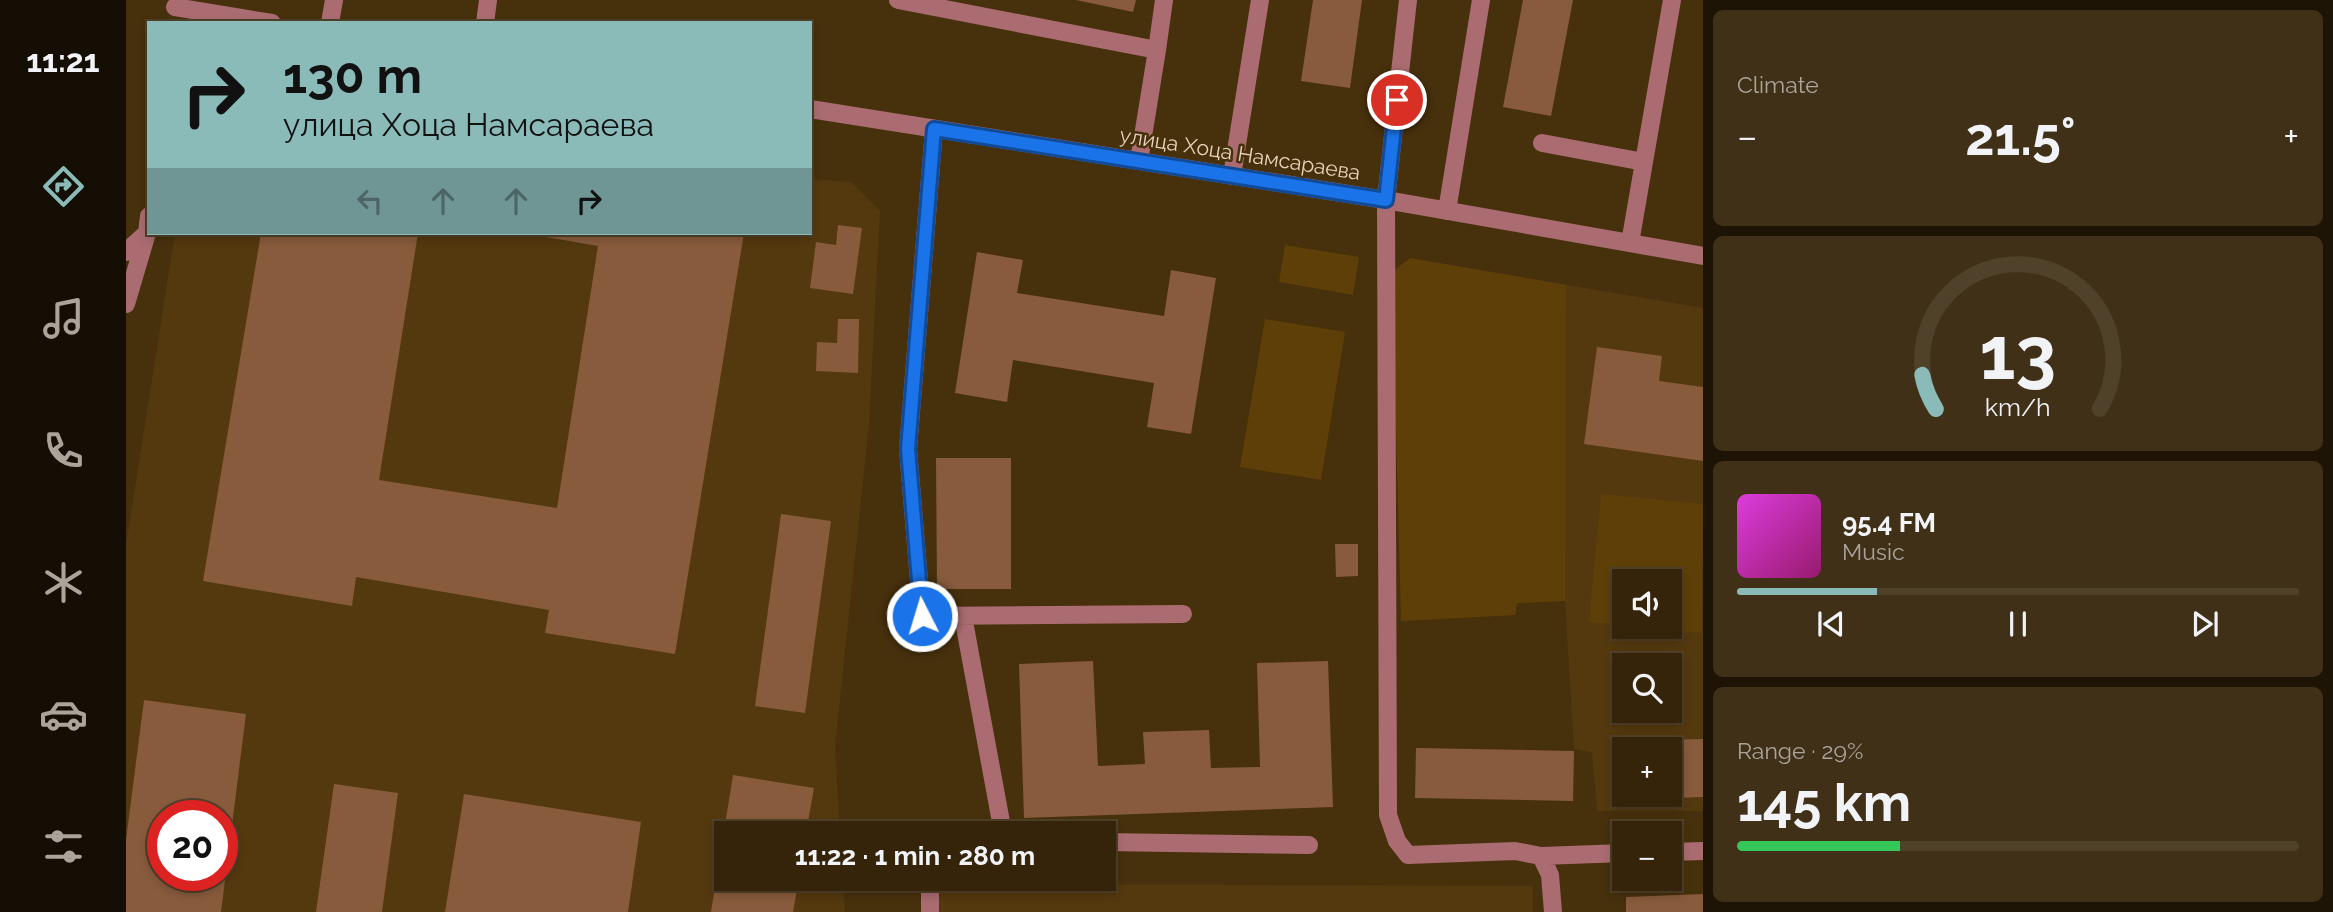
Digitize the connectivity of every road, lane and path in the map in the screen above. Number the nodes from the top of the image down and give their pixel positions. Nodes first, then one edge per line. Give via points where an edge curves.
1 (334, 0) edge
2 (488, 0) edge
3 (898, 0) edge
4 (1164, 0) edge
5 (1260, 0) edge
6 (1408, 0) edge
7 (1481, 0) edge
8 (1672, 0) edge
9 (175, 10) edge
10 (257, 21) edge
11 (330, 21) edge
12 (485, 21) edge
13 (1157, 50) junction
14 (812, 109) edge
15 (934, 129) junction
16 (1542, 143) dead end
17 (1139, 161) junction
18 (1644, 162) junction
19 (1232, 176) junction
20 (1386, 200) junction
21 (1447, 211) junction
22 (147, 226) edge
23 (147, 229) edge
24 (1630, 243) junction
25 (126, 252) edge
26 (1703, 256) edge
27 (126, 304) edge
28 (1183, 614) dead end
29 (963, 616) junction
30 (1001, 821) edge
31 (1116, 842) edge
32 (1309, 845) dead end
33 (1703, 851) edge
34 (1682, 852) edge
35 (1612, 853) edge
36 (1541, 856) junction
37 (930, 891) edge
38 (930, 912) edge
39 (1553, 912) edge

1 - 11 street
2 - 12 street
3 - 13 street
4 - 13 street
5 - 19 street
6 - 20 street
7 - 21 street
8 - 18 street
9 - 10 street
13 - 17 street
14 - 15 street, улица Хоца Намсараева
15 - 17 street, улица Хоца Намсараева
15 - 29 street via 908,449 922,616
16 - 18 street
17 - 19 street, улица Хоца Намсараева
18 - 24 street
19 - 20 street, улица Хоца Намсараева
20 - 21 street, улица Хоца Намсараева
20 - 36 street via 1388,815 1396,841 1408,855 1515,851
21 - 24 street, улица Хоца Намсараева
22 - 25 street
23 - 27 street
24 - 26 street, улица Хоца Намсараева
28 - 29 street
29 - 30 street
31 - 32 street
33 - 34 street
35 - 36 street
36 - 39 street via 1550,875
37 - 38 street

